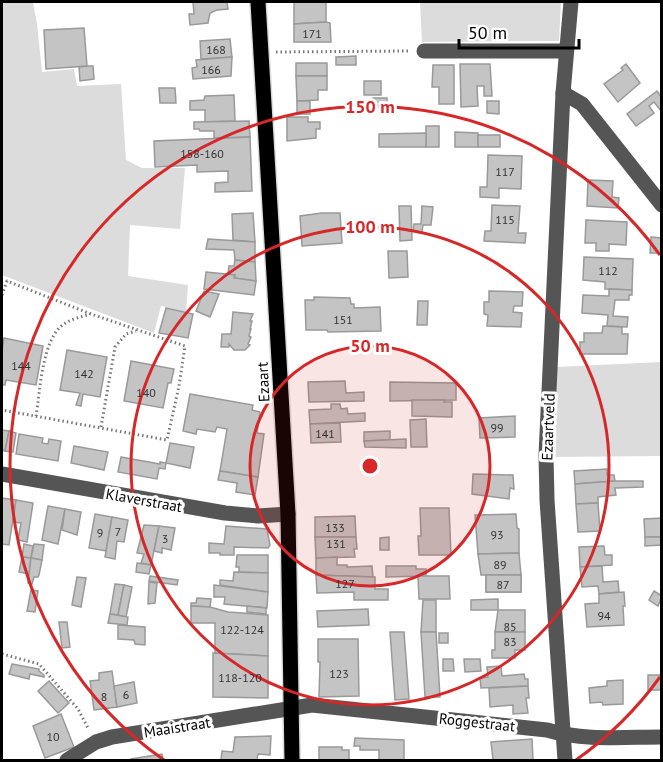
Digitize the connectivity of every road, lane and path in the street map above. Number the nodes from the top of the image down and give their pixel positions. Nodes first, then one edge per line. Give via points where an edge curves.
1 (258, 2) edge
2 (571, 2) edge
3 (424, 51) joint
4 (566, 51) junction
5 (261, 52) junction
6 (563, 93) junction
7 (662, 205) edge
8 (2, 296) edge
9 (91, 314) junction
10 (138, 330) junction
11 (2, 410) edge
12 (36, 416) junction
13 (100, 428) junction
14 (2, 474) edge
15 (288, 514) junction
16 (2, 654) edge
17 (292, 709) junction
18 (563, 735) junction
19 (662, 737) edge
20 (96, 742) junction
21 (67, 760) edge
22 (292, 760) edge
23 (565, 760) edge

1 - 5 main road, Ezaart
2 - 4 street, Ezaartveld
3 - 4 street
3 - 5 path
4 - 6 street, Ezaartveld
5 - 15 main road, Ezaart
6 - 7 street via 582,104
6 - 18 street, Ezaartveld via 546,466
8 - 9 path via 8,281
9 - 10 path
9 - 12 path via 64,324 54,333
10 - 13 path via 126,334 115,347
10 - 13 path via 185,346 167,440
11 - 12 path
12 - 13 path
14 - 15 street, Klaverstraat via 225,513
15 - 17 main road, Ezaart
16 - 20 path via 39,664 78,709
17 - 18 street, Roggestraat via 312,705 547,730
17 - 20 street, Maaistraat
17 - 22 main road, Ezaart
18 - 19 street, Roggestraat
18 - 23 street, Ezaartveld
20 - 21 street, Maaistraat

